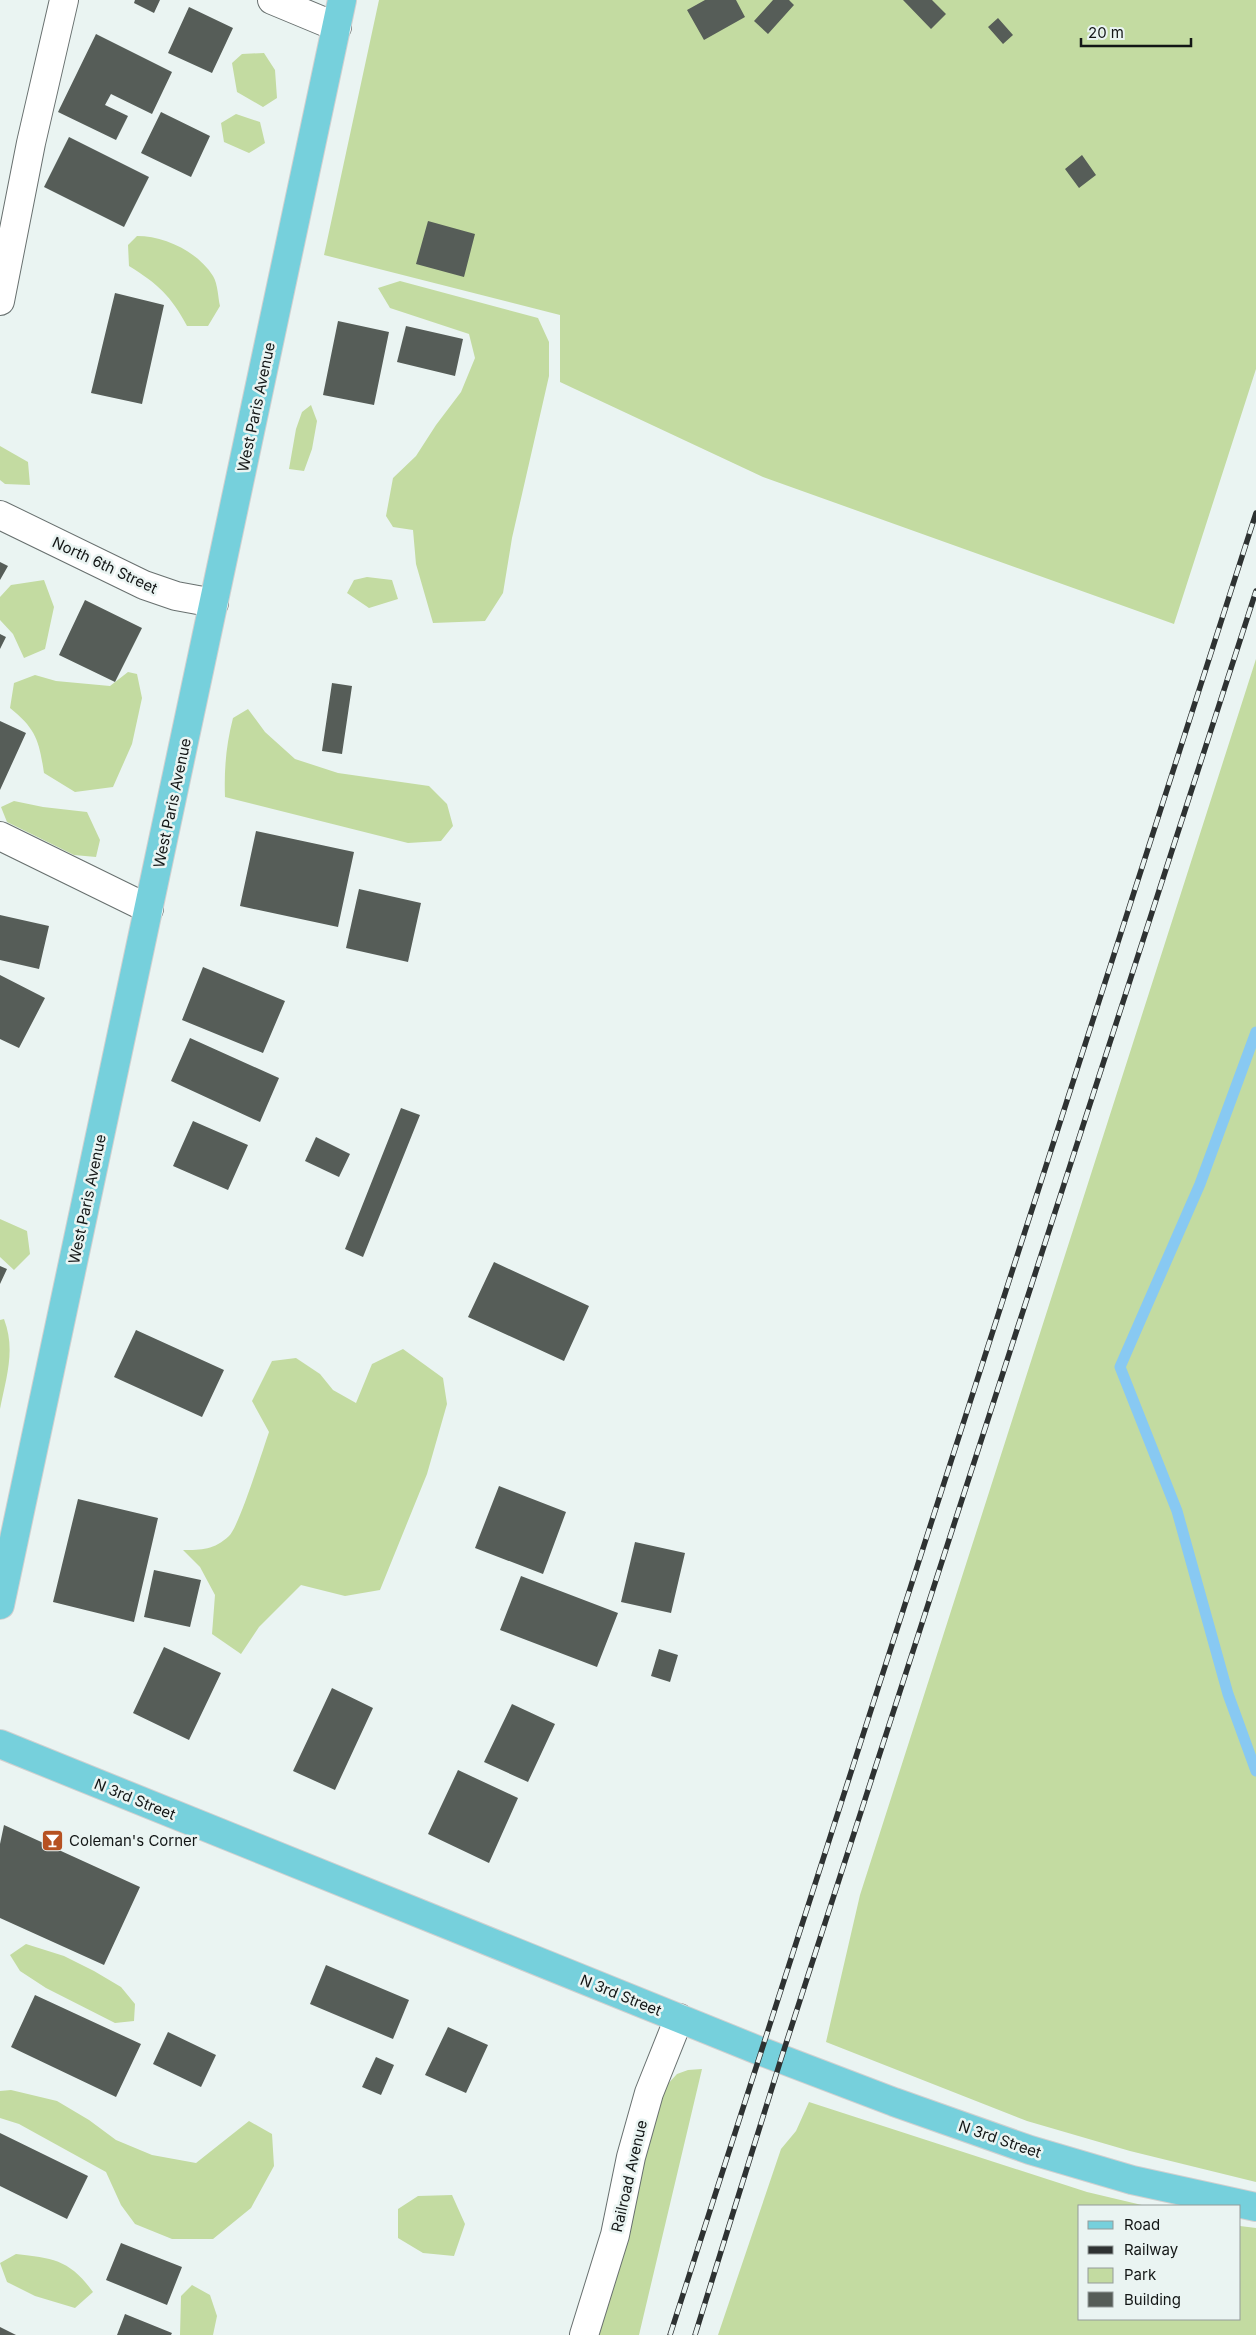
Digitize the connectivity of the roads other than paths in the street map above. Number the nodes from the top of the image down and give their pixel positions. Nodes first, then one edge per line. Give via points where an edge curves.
1 (64, 0) edge
2 (272, 0) edge
3 (342, 0) edge
4 (337, 27) junction
5 (10, 195) edge
6 (0, 301) edge
7 (0, 515) edge
8 (214, 602) junction
9 (0, 836) edge
10 (149, 909) junction
11 (0, 1605) edge
12 (0, 1744) edge
13 (679, 2018) junction
14 (1256, 2207) edge
15 (584, 2335) edge

1 - 5 street
2 - 4 street
3 - 4 main road, West Paris Avenue
4 - 8 main road, West Paris Avenue
5 - 6 street
7 - 8 street, North 6th Street via 144,585 176,596
8 - 10 main road, West Paris Avenue
9 - 10 street
10 - 11 main road, West Paris Avenue
12 - 13 main road, N 3rd Street
13 - 14 main road, N 3rd Street via 894,2102 1030,2150 1132,2180
13 - 15 street, Railroad Avenue via 649,2093 631,2157 615,2235

